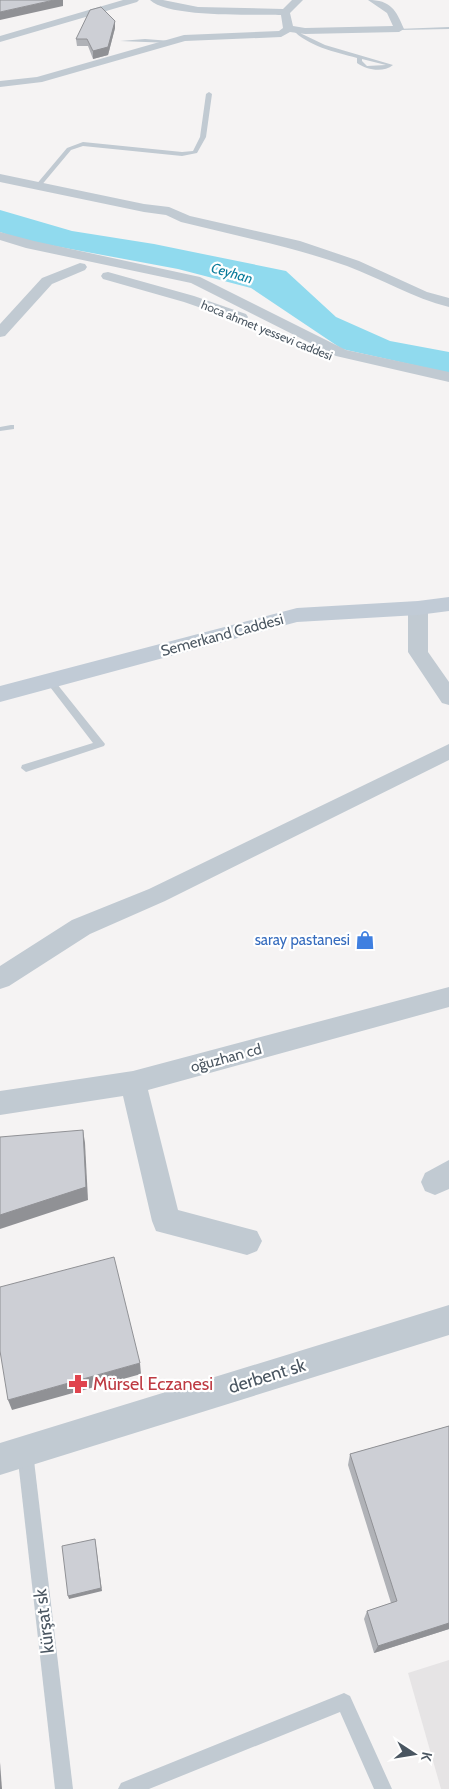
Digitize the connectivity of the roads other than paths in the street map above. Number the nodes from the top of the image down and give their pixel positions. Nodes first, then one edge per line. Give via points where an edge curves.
1 (134, 0) edge
2 (155, 0) edge
3 (298, 0) edge
4 (373, 0) edge
5 (208, 10) junction
6 (285, 12) junction
7 (449, 28) edge
8 (291, 29) junction
9 (399, 29) junction
10 (208, 37) junction
11 (0, 39) edge
12 (122, 41) dead end
13 (171, 42) junction
14 (359, 58) junction
15 (1, 83) edge
16 (209, 94) dead end
17 (0, 178) edge
18 (38, 186) junction
19 (0, 236) edge
20 (0, 244) edge
21 (80, 267) junction
22 (449, 303) edge
23 (0, 333) edge
24 (449, 377) edge
25 (449, 383) edge
26 (11, 427) dead end
27 (0, 429) edge
28 (449, 604) edge
29 (418, 608) junction
30 (50, 681) junction
31 (0, 694) edge
32 (449, 698) edge
33 (449, 751) edge
34 (26, 768) dead end
35 (0, 979) edge
36 (448, 998) edge
37 (133, 1083) junction
38 (0, 1103) edge
39 (247, 1240) dead end
40 (449, 1320) edge
41 (12, 1456) edge
42 (64, 1789) edge
43 (127, 1789) edge
44 (383, 1789) edge

1 - 11 street
2 - 5 street via 182,8
3 - 6 street
4 - 9 street via 391,10
5 - 6 street
5 - 10 street via 204,23
6 - 8 street
7 - 9 lane
8 - 9 street
8 - 10 street via 281,34
8 - 14 lane via 296,34
10 - 13 street
12 - 13 lane
13 - 15 street via 38,80
14 - 14 lane via 379,62 390,65 386,68 366,67
16 - 18 lane via 202,137 196,152 182,154 83,144 69,148
17 - 18 street
18 - 22 street via 169,211 186,219 295,244
19 - 24 street via 195,280 341,353
20 - 21 street, hoca ahmet yessevi caddesi
21 - 23 street via 47,281
21 - 25 street, hoca ahmet yessevi caddesi via 229,312 324,354
26 - 27 lane
28 - 29 street, Semerkand Caddesi
29 - 30 street, Semerkand Caddesi via 297,615
29 - 32 street via 418,652
30 - 31 street, Semerkand Caddesi
30 - 34 lane via 100,744
33 - 35 street via 156,895 81,927
36 - 37 street, oğuzhan cd
37 - 38 street, oğuzhan cd
37 - 39 street via 166,1222
40 - 41 street, derbent sk
41 - 42 lane, kürşat sk
43 - 44 lane via 344,1702

